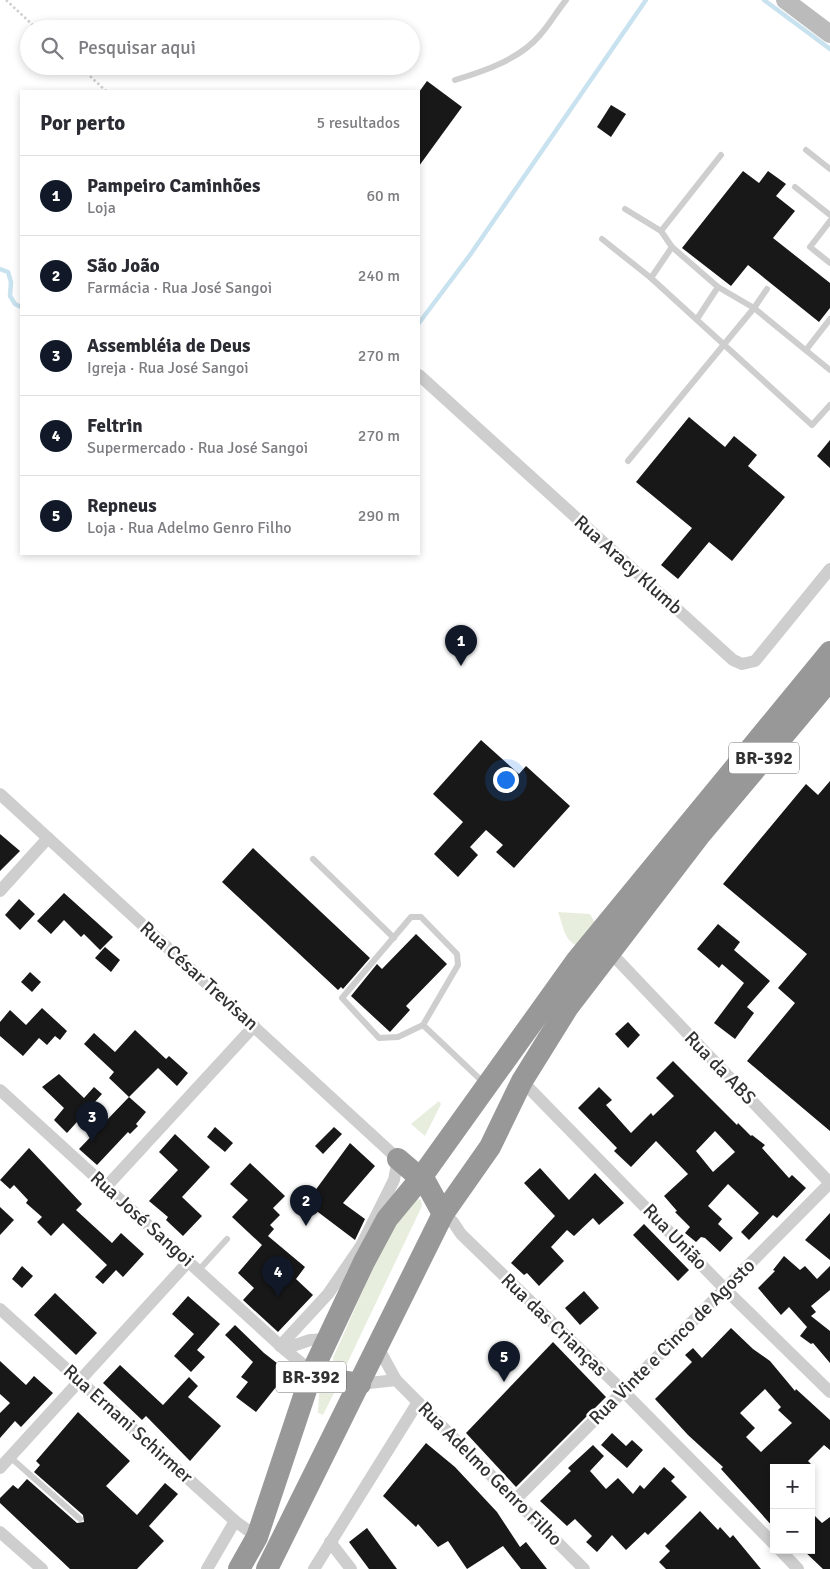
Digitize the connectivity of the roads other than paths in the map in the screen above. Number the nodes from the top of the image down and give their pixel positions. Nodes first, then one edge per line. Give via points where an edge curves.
1 (566, 0) edge
2 (785, 0) edge
3 (830, 34) edge
4 (456, 80) dead end
5 (806, 150) dead end
6 (721, 155) dead end
7 (830, 169) edge
8 (795, 187) dead end
9 (625, 209) dead end
10 (830, 215) edge
11 (830, 221) edge
12 (661, 231) junction
13 (602, 239) dead end
14 (672, 247) junction
15 (830, 263) edge
16 (651, 278) junction
17 (718, 287) junction
18 (767, 289) dead end
19 (754, 308) junction
20 (697, 319) junction
21 (830, 319) edge
22 (723, 346) junction
23 (806, 350) junction
24 (830, 370) edge
25 (420, 376) edge
26 (830, 405) edge
27 (628, 461) dead end
28 (830, 569) edge
29 (830, 652) edge
30 (826, 687) edge
31 (0, 794) edge
32 (48, 838) junction
33 (313, 859) dead end
34 (0, 891) edge
35 (394, 938) junction
36 (610, 952) junction
37 (423, 1025) junction
38 (254, 1026) junction
39 (522, 1081) junction
40 (487, 1085) junction
41 (0, 1090) edge
42 (830, 1183) edge
43 (106, 1187) junction
44 (420, 1191) junction
45 (227, 1239) dead end
46 (188, 1262) junction
47 (198, 1271) junction
48 (725, 1289) junction
49 (0, 1309) edge
50 (380, 1339) junction
51 (328, 1340) junction
52 (282, 1347) junction
53 (312, 1372) junction
54 (396, 1380) junction
55 (80, 1381) junction
56 (360, 1384) junction
57 (623, 1391) junction
58 (830, 1392) edge
59 (418, 1402) junction
60 (10, 1457) junction
61 (0, 1468) edge
62 (515, 1500) junction
63 (80, 1519) dead end
64 (235, 1521) junction
65 (0, 1532) edge
66 (257, 1537) junction
67 (770, 1540) edge
68 (330, 1542) junction
69 (784, 1554) edge
70 (42, 1569) edge
71 (207, 1569) edge
72 (240, 1569) edge
73 (267, 1569) edge
74 (314, 1569) edge
75 (351, 1569) edge
76 (584, 1569) edge
77 (798, 1569) edge

1 - 4 lane via 539,36 518,53 485,71
2 - 3 street
5 - 7 lane
6 - 12 lane
8 - 10 lane
9 - 12 lane
11 - 15 lane via 810,247
12 - 14 lane
13 - 16 lane
14 - 16 lane
14 - 17 lane
16 - 20 lane
17 - 19 lane
17 - 20 lane
18 - 19 lane
19 - 22 lane
19 - 23 lane
20 - 22 lane
21 - 23 lane
22 - 26 lane via 812,425
22 - 27 lane
23 - 24 lane
25 - 28 street, Rua Aracy Klumb via 733,660 742,664 755,660
29 - 40 highway, BR-392 via 577,960
30 - 36 highway, BR-392 via 699,836
31 - 32 street, Rua César Trevisan
32 - 34 street
32 - 38 street, Rua César Trevisan
33 - 35 lane
35 - 37 lane via 411,917 420,917 457,954 458,965
35 - 37 lane via 342,998 379,1038 398,1037
36 - 39 highway, BR-392 via 568,1007
36 - 42 street, Rua da ABS
37 - 40 lane
38 - 43 street
38 - 44 street, Rua César Trevisan
39 - 44 highway, BR-392 via 490,1147
39 - 48 street, Rua União
40 - 44 highway, BR-392 / BR-392 via 436,1154
41 - 43 street, Rua José Sangoi
42 - 48 street, Rua Vinte e Cinco de Agosto
43 - 46 street, Rua José Sangoi
44 - 50 highway, BR-392
44 - 51 highway, BR-392 via 387,1219
44 - 52 street via 394,1180 361,1246 328,1294
44 - 57 street, Rua das Crianças
45 - 47 lane
46 - 47 street, Rua José Sangoi
46 - 55 street
47 - 52 street, Rua José Sangoi
48 - 57 street, Rua Vinte e Cinco de Agosto
48 - 58 street, Rua União
49 - 55 street, Rua Ernani Schirmer
50 - 54 street, Rua Adelmo Genro Filho via 378,1347
50 - 56 highway, BR-392
51 - 52 street via 310,1340
51 - 53 highway, BR-392
52 - 53 street, Rua José Sangoi
53 - 56 highway, BR-392
53 - 66 highway, BR-392
54 - 56 street
54 - 59 street, Rua Adelmo Genro Filho
55 - 60 street
55 - 64 street, Rua Ernani Schirmer
56 - 73 highway, BR-392
57 - 62 street, Rua Vinte e Cinco de Agosto
57 - 67 street, Rua das Crianças
59 - 62 street, Rua Adelmo Genro Filho
59 - 68 street
60 - 61 street
60 - 63 lane
62 - 76 street, Rua Adelmo Genro Filho
64 - 66 street, Rua Ernani Schirmer
64 - 71 street
65 - 70 street
66 - 72 highway, BR-392
68 - 74 street
68 - 75 street
69 - 77 street

